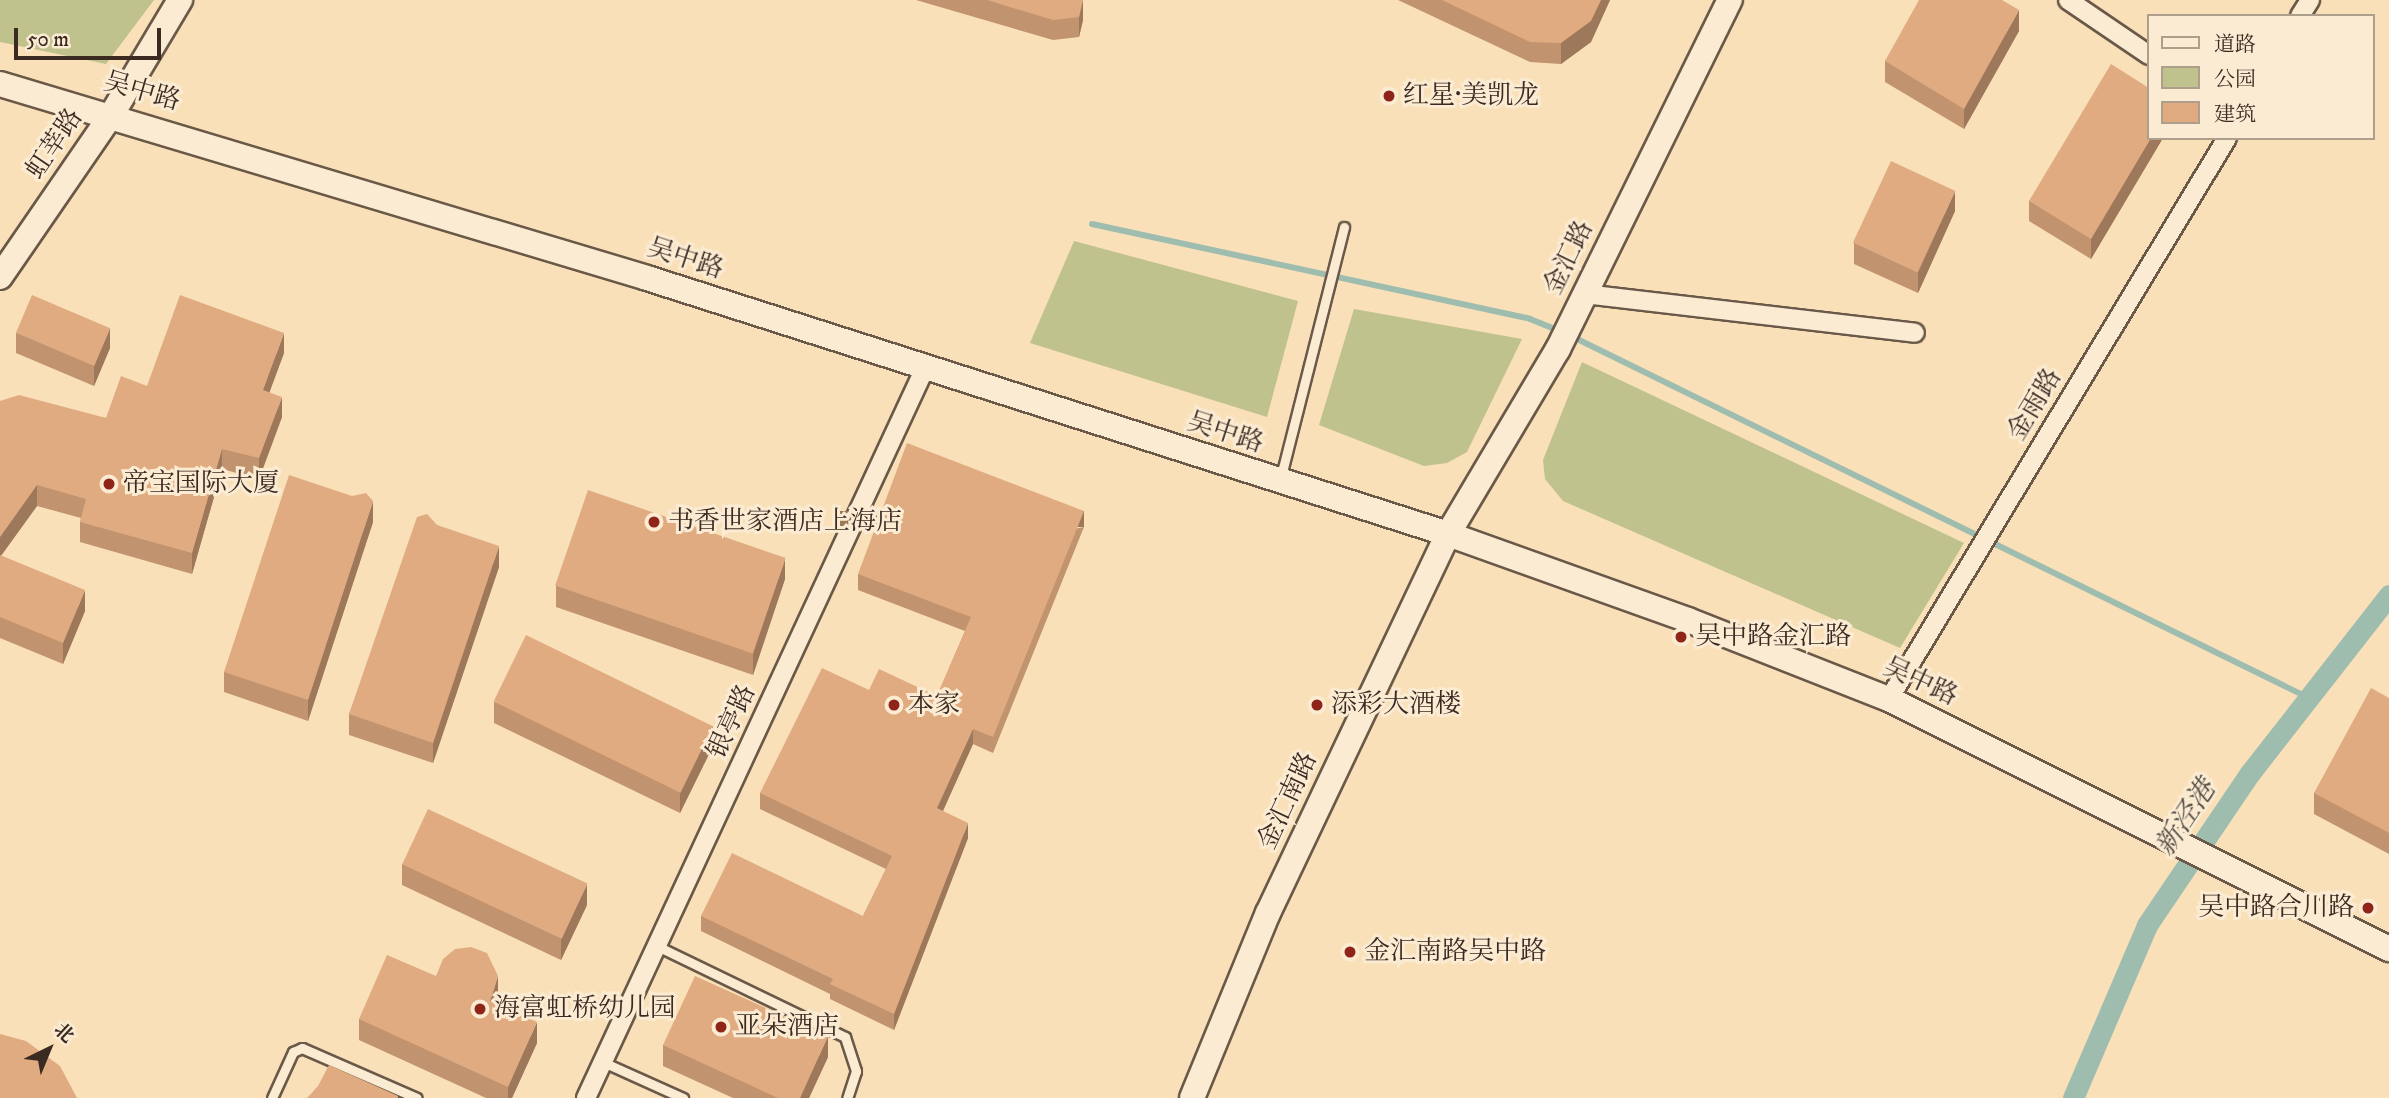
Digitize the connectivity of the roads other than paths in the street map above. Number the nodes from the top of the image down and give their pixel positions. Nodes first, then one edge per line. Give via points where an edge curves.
1 (180, 0) edge
2 (1730, 0) edge
3 (2068, 0) edge
4 (2148, 53) edge
5 (0, 83) edge
6 (112, 114) junction
7 (2226, 140) edge
8 (1344, 227) dead end
9 (0, 277) edge
10 (1581, 301) junction
11 (1915, 333) dead end
12 (925, 368) junction
13 (1280, 482) junction
14 (1448, 534) junction
15 (1889, 699) junction
16 (657, 946) junction
17 (2389, 949) edge
18 (603, 1062) junction
19 (272, 1098) edge
20 (417, 1098) edge
21 (586, 1098) edge
22 (683, 1098) edge
23 (846, 1098) edge
24 (1192, 1098) edge

1 - 6 main road, 虹莘路
2 - 10 main road, 金汇路
3 - 4 street
5 - 6 main road, 吴中路
6 - 9 main road, 虹莘路
6 - 12 main road, 吴中路
7 - 15 street, 金雨路
8 - 13 lane
10 - 11 street
10 - 14 main road, 金汇路 via 1558,349
12 - 13 main road, 吴中路
12 - 16 street, 银亭路
13 - 14 main road, 吴中路
14 - 15 main road, 吴中路
14 - 24 main road, 金汇南路 via 1268,913
15 - 17 main road, 吴中路
16 - 18 street, 银亭路
16 - 23 lane via 845,1037 853,1049 856,1071
18 - 21 street, 银亭路
18 - 22 lane
19 - 20 lane via 293,1052 302,1048

